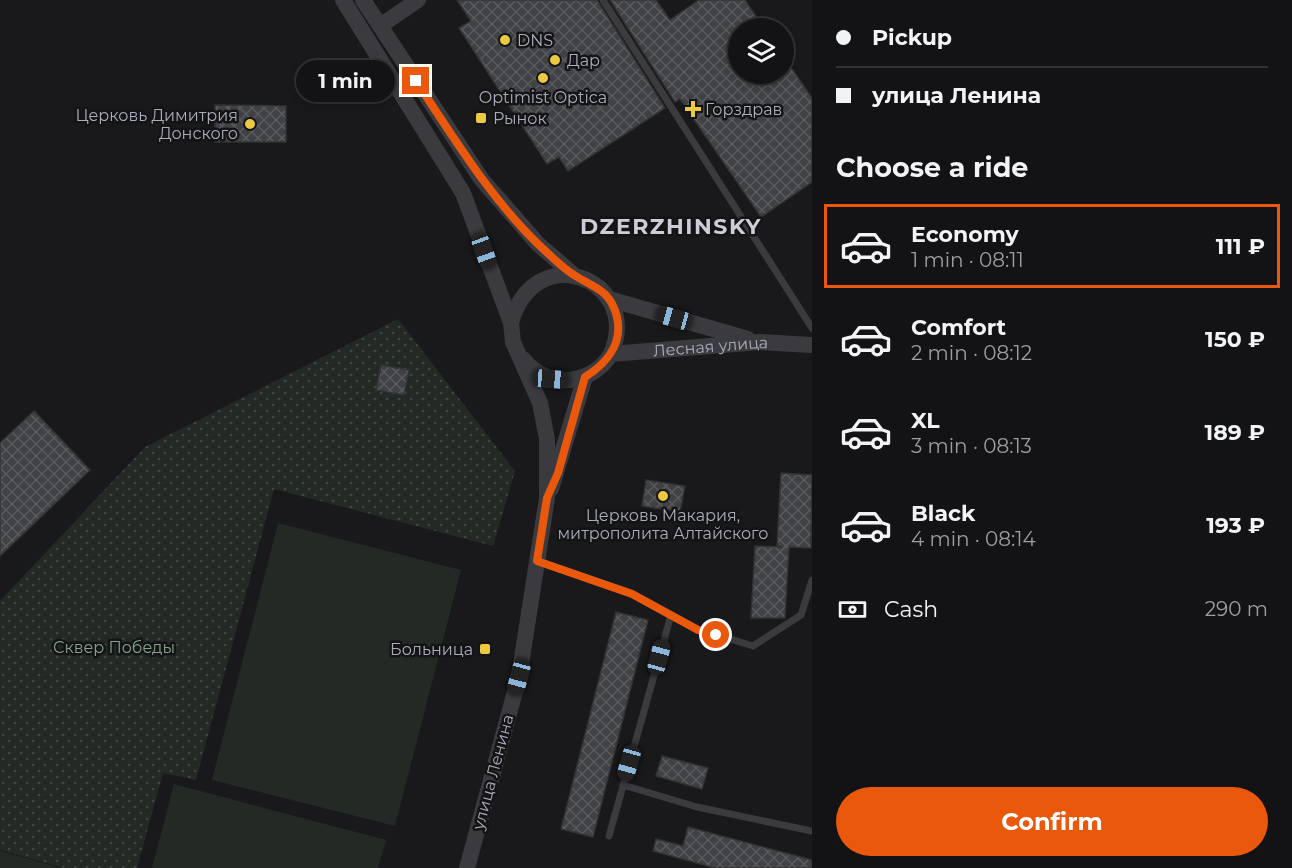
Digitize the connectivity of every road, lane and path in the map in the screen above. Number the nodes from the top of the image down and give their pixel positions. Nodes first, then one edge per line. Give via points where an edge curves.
1 (343, 0) edge
2 (363, 0) edge
3 (418, 0) edge
4 (603, 0) edge
5 (380, 26) junction
6 (575, 276) junction
7 (609, 299) junction
8 (511, 323) junction
9 (812, 328) edge
10 (760, 342) junction
11 (812, 345) edge
12 (518, 354) junction
13 (611, 354) junction
14 (585, 377) junction
15 (547, 498) junction
16 (537, 561) junction
17 (812, 580) edge
18 (671, 615) junction
19 (623, 785) junction
20 (812, 831) edge
21 (609, 836) dead end
22 (467, 868) edge

1 - 8 street, улица Ленина via 462,194
2 - 5 street
3 - 5 street
4 - 9 lane
5 - 6 street via 482,180 538,243
6 - 7 street via 597,286
6 - 8 street via 551,276 534,284 516,306
7 - 10 street
7 - 13 street via 617,318
8 - 12 street, улица Ленина
10 - 11 street, Лесная улица
10 - 13 street, Лесная улица
12 - 14 street via 530,368 551,379 569,381
12 - 15 street, улица Ленина via 540,403 546,430
13 - 14 street via 601,367
14 - 15 street, улица Ленина via 558,473
15 - 16 street, улица Ленина
16 - 18 lane via 632,594
16 - 22 street, улица Ленина via 519,677
17 - 18 lane via 801,615 753,646 698,630
18 - 19 lane
19 - 20 lane via 697,807
19 - 21 lane

